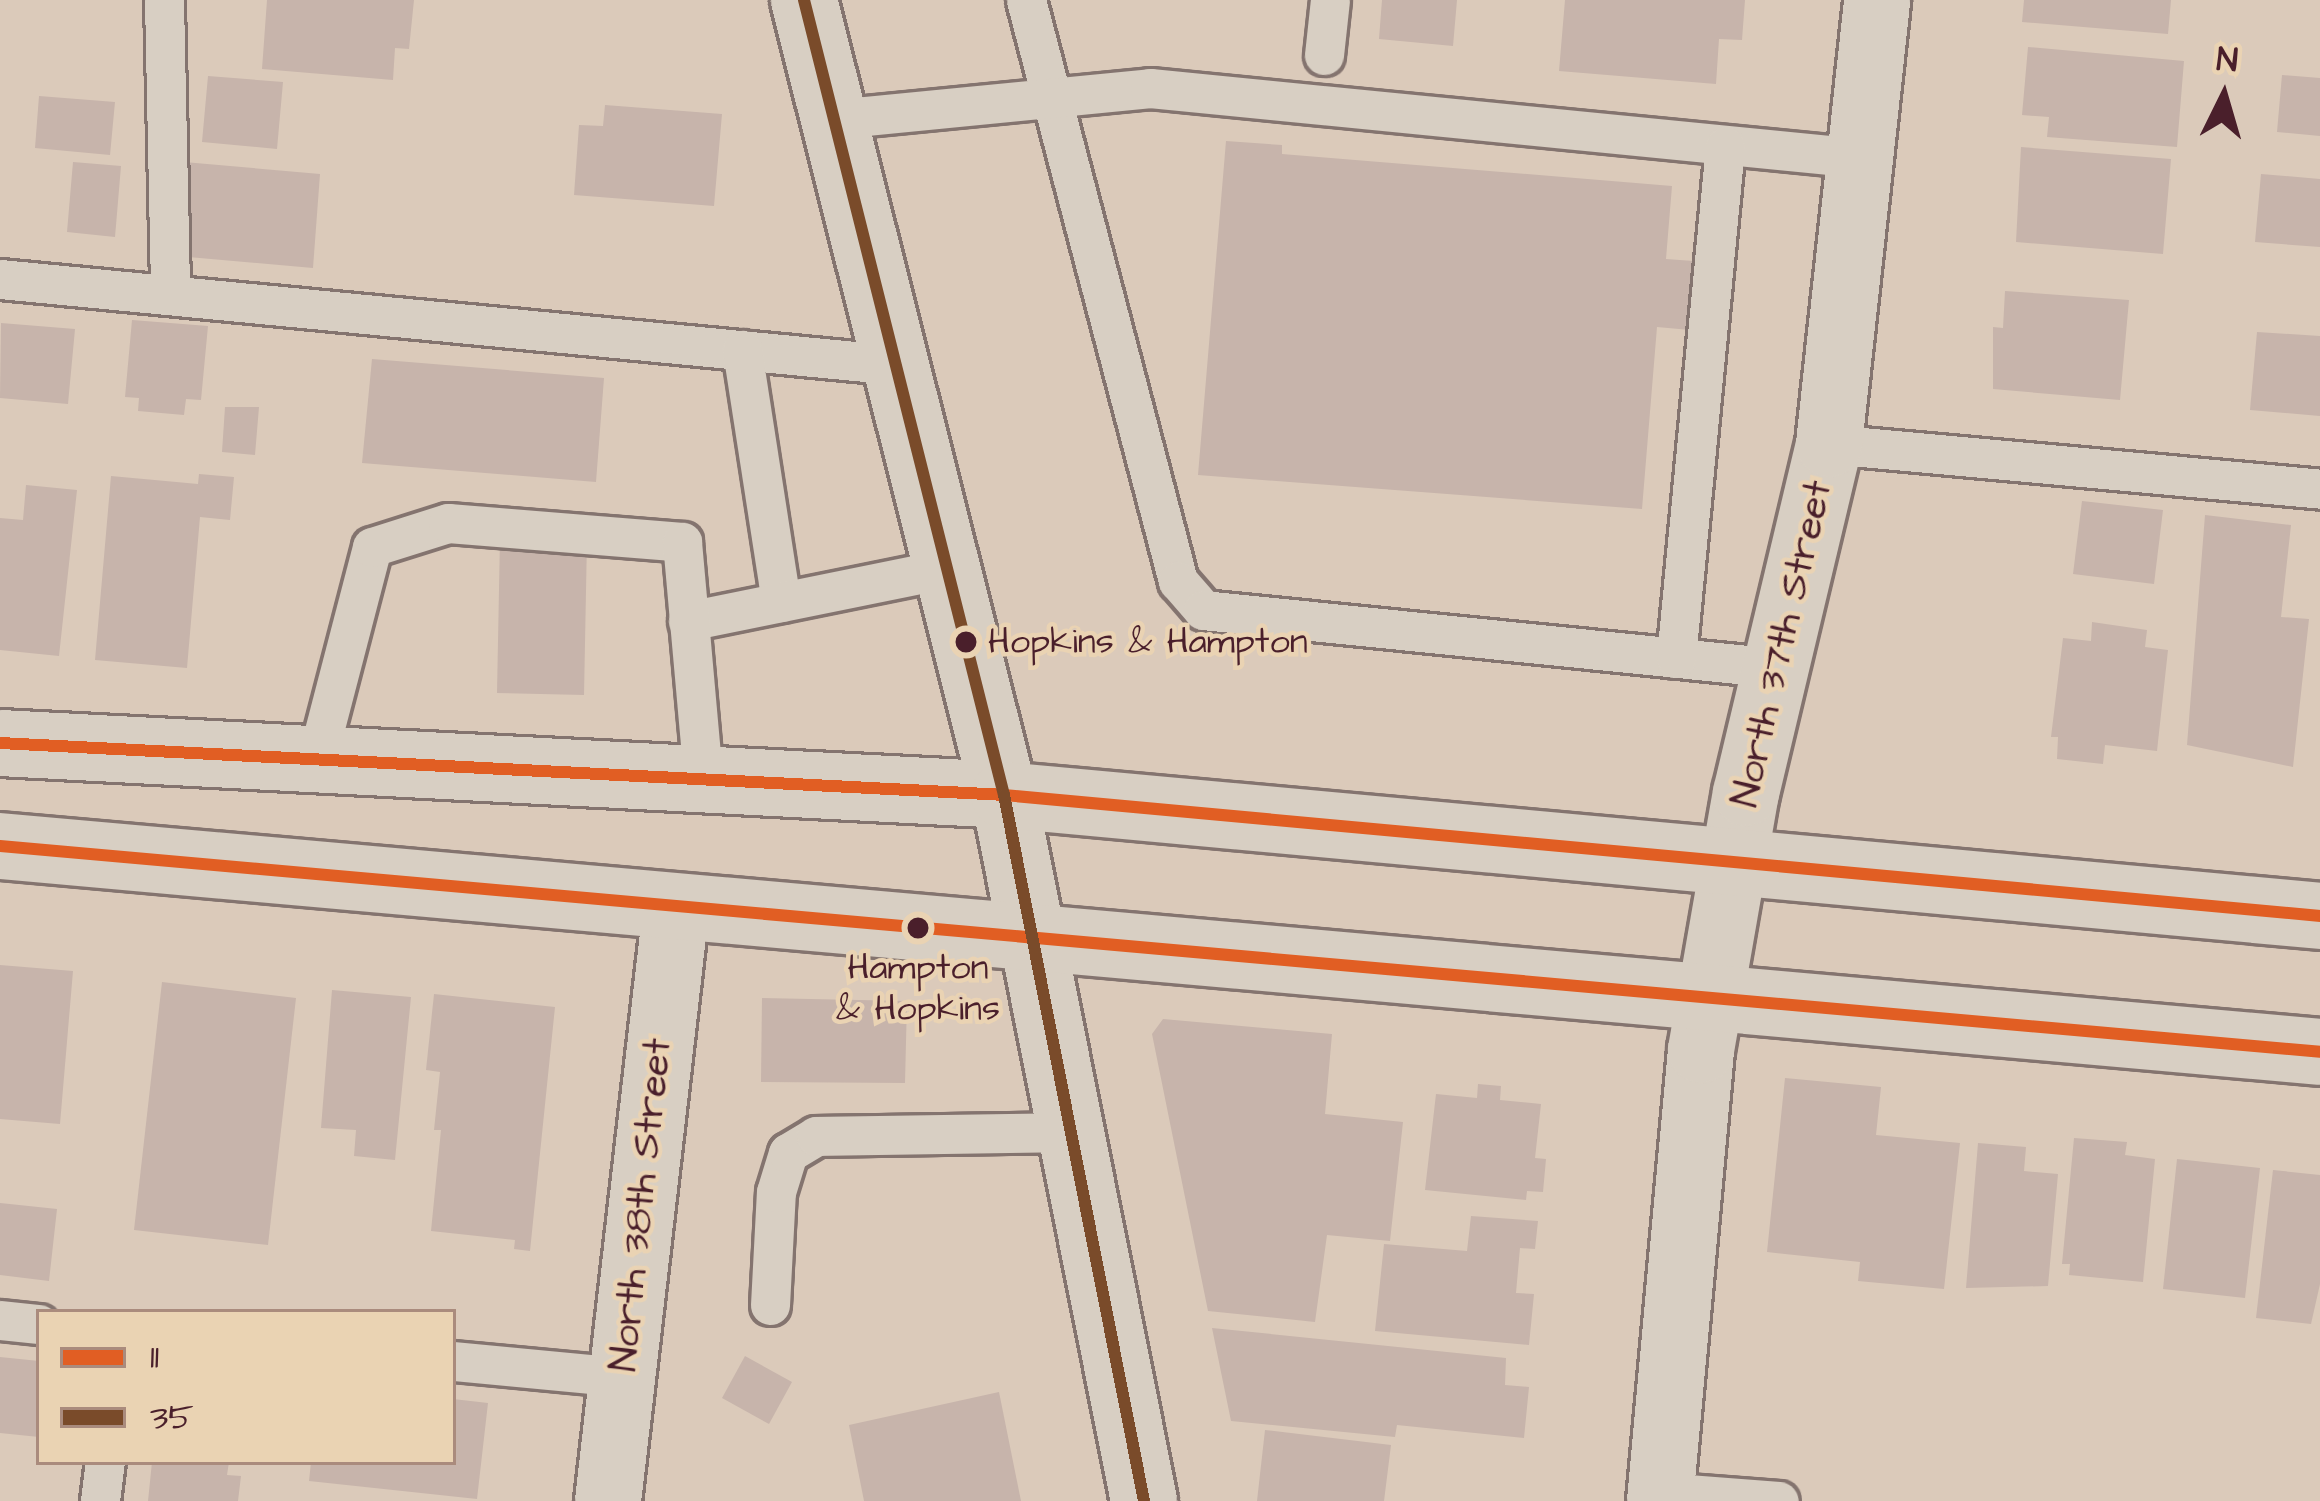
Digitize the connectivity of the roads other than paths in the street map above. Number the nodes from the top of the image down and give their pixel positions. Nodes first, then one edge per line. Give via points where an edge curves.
1 (164, 0) edge
2 (804, 0) edge
3 (1026, 0) edge
4 (1330, 0) edge
5 (1877, 0) edge
6 (1324, 55) dead end
7 (1051, 93) junction
8 (835, 119) junction
9 (1725, 146) junction
10 (1860, 158) junction
11 (0, 279) edge
12 (170, 296) junction
13 (742, 350) junction
14 (897, 365) junction
15 (1829, 444) junction
16 (2320, 489) edge
17 (948, 568) junction
18 (782, 602) junction
19 (688, 621) junction
20 (1676, 658) junction
21 (1778, 668) junction
22 (0, 743) edge
23 (316, 762) junction
24 (703, 779) junction
25 (1004, 795) junction
26 (0, 846) edge
27 (1734, 862) junction
28 (676, 909) junction
29 (2320, 916) edge
30 (1033, 935) junction
31 (1710, 994) junction
32 (2320, 1052) edge
33 (1071, 1132) junction
34 (770, 1305) dead end
35 (0, 1320) edge
36 (36, 1324) edge
37 (456, 1361) edge
38 (622, 1377) junction
39 (104, 1465) edge
40 (1660, 1497) edge
41 (100, 1501) edge
42 (608, 1501) edge
43 (1144, 1501) edge
44 (1779, 1501) edge

1 - 12 lane
2 - 8 main road
3 - 7 lane
4 - 6 lane
5 - 10 main road, North 37th Street
7 - 8 lane
7 - 9 lane via 1150,88
7 - 20 lane via 1178,581 1203,610
8 - 14 main road
9 - 10 lane
9 - 20 lane
10 - 15 main road, North 37th Street
11 - 12 lane
12 - 13 lane
13 - 14 lane
13 - 18 lane
14 - 17 main road
15 - 16 lane
15 - 21 main road, North 37th Street
17 - 18 lane
17 - 25 main road
18 - 19 lane
19 - 23 lane via 682,542 448,524 372,547
19 - 24 lane
20 - 21 lane
21 - 27 main road, North 37th Street
22 - 23 main road
23 - 24 main road
24 - 25 main road
25 - 27 main road
25 - 30 main road
26 - 28 main road
27 - 29 main road
27 - 31 main road, North 37th Street
28 - 30 main road
28 - 38 main road, North 38th Street
30 - 31 main road
30 - 33 main road
31 - 32 main road
31 - 40 main road, North 37th Street
33 - 34 lane via 815,1136 788,1154 776,1192
33 - 43 main road
35 - 36 lane
37 - 38 lane
38 - 42 main road, North 38th Street
39 - 41 lane
40 - 44 lane

